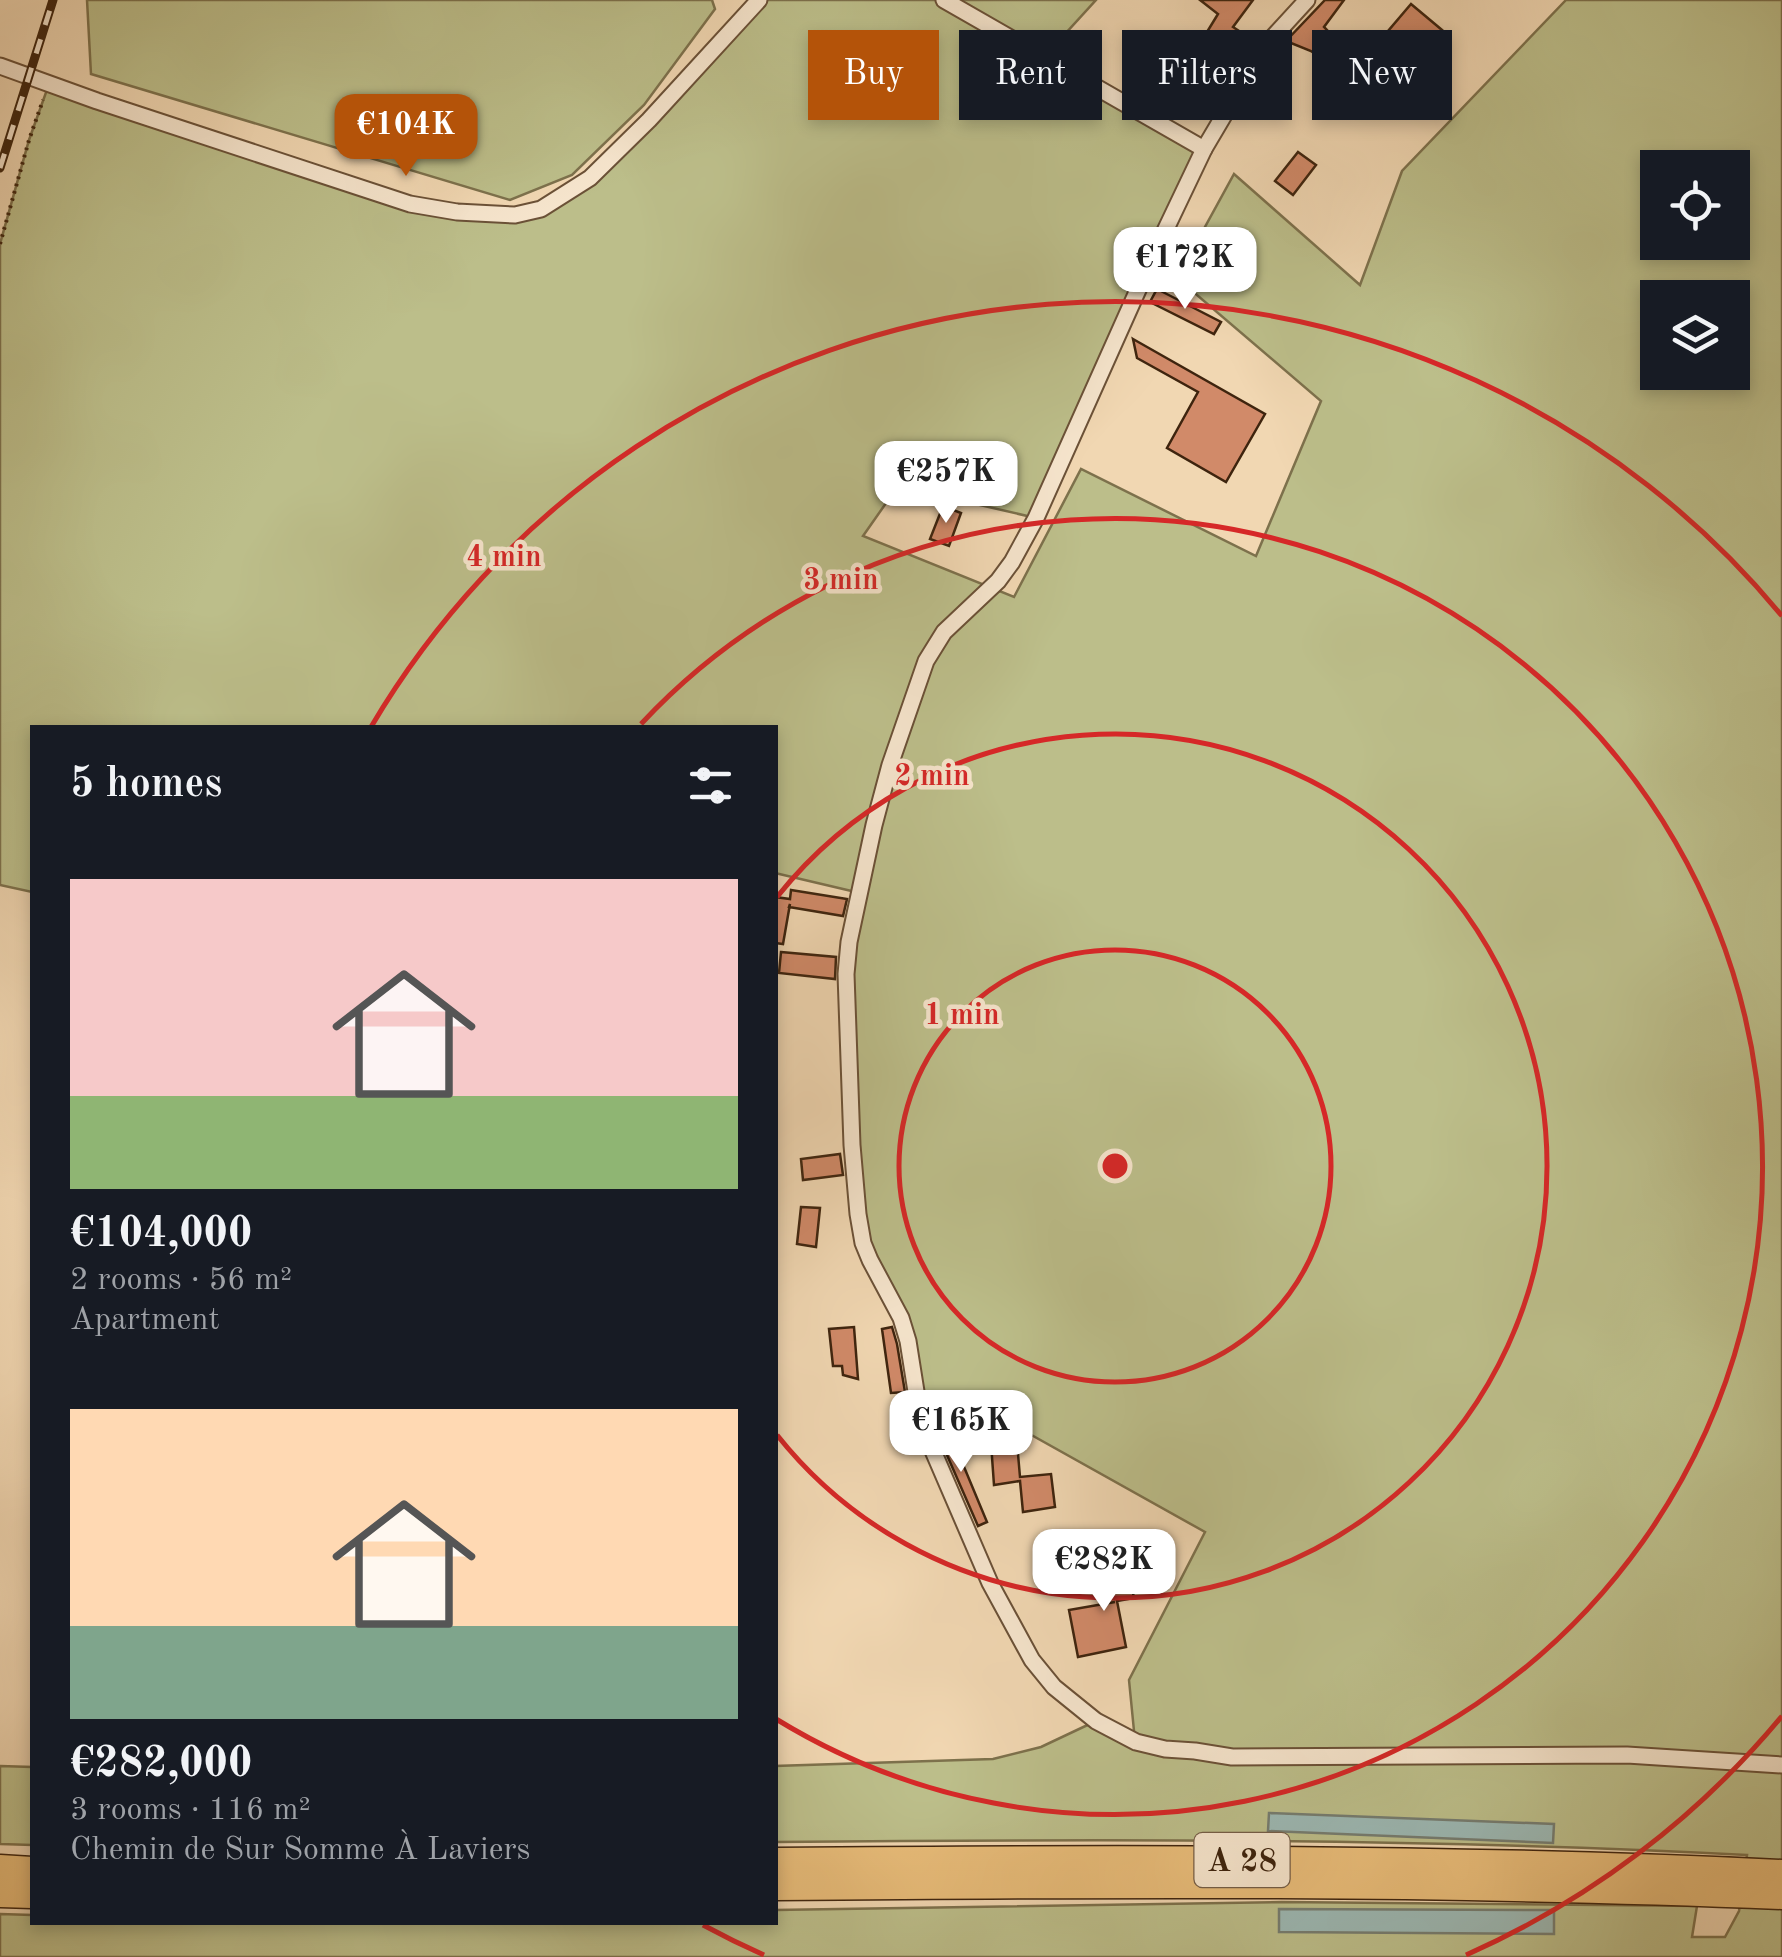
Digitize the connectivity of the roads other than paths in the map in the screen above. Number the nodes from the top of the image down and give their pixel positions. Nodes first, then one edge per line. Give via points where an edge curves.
1 (759, 0) edge
2 (944, 0) edge
3 (1307, 0) edge
4 (0, 66) edge
5 (1204, 149) junction
6 (1782, 1765) edge
7 (778, 1862) edge
8 (0, 1869) edge
9 (30, 1871) edge
10 (1782, 1874) edge
11 (1708, 1881) junction
12 (778, 1886) edge
13 (0, 1892) edge
14 (30, 1894) edge
15 (1782, 1896) edge

1 - 4 street via 590,178 541,209 515,215 410,204
2 - 5 street
3 - 5 street via 1256,61
5 - 6 street via 1036,518 998,581 944,632 926,661 874,825 849,942 852,1145 863,1243 908,1341 922,1424 990,1583 1032,1660 1096,1721 1136,1742 1232,1758 1627,1755
7 - 11 highway, A 28 via 1318,1860
8 - 9 highway
10 - 11 highway, A 28
11 - 12 highway, A 28
11 - 15 highway, A 28
13 - 14 highway

